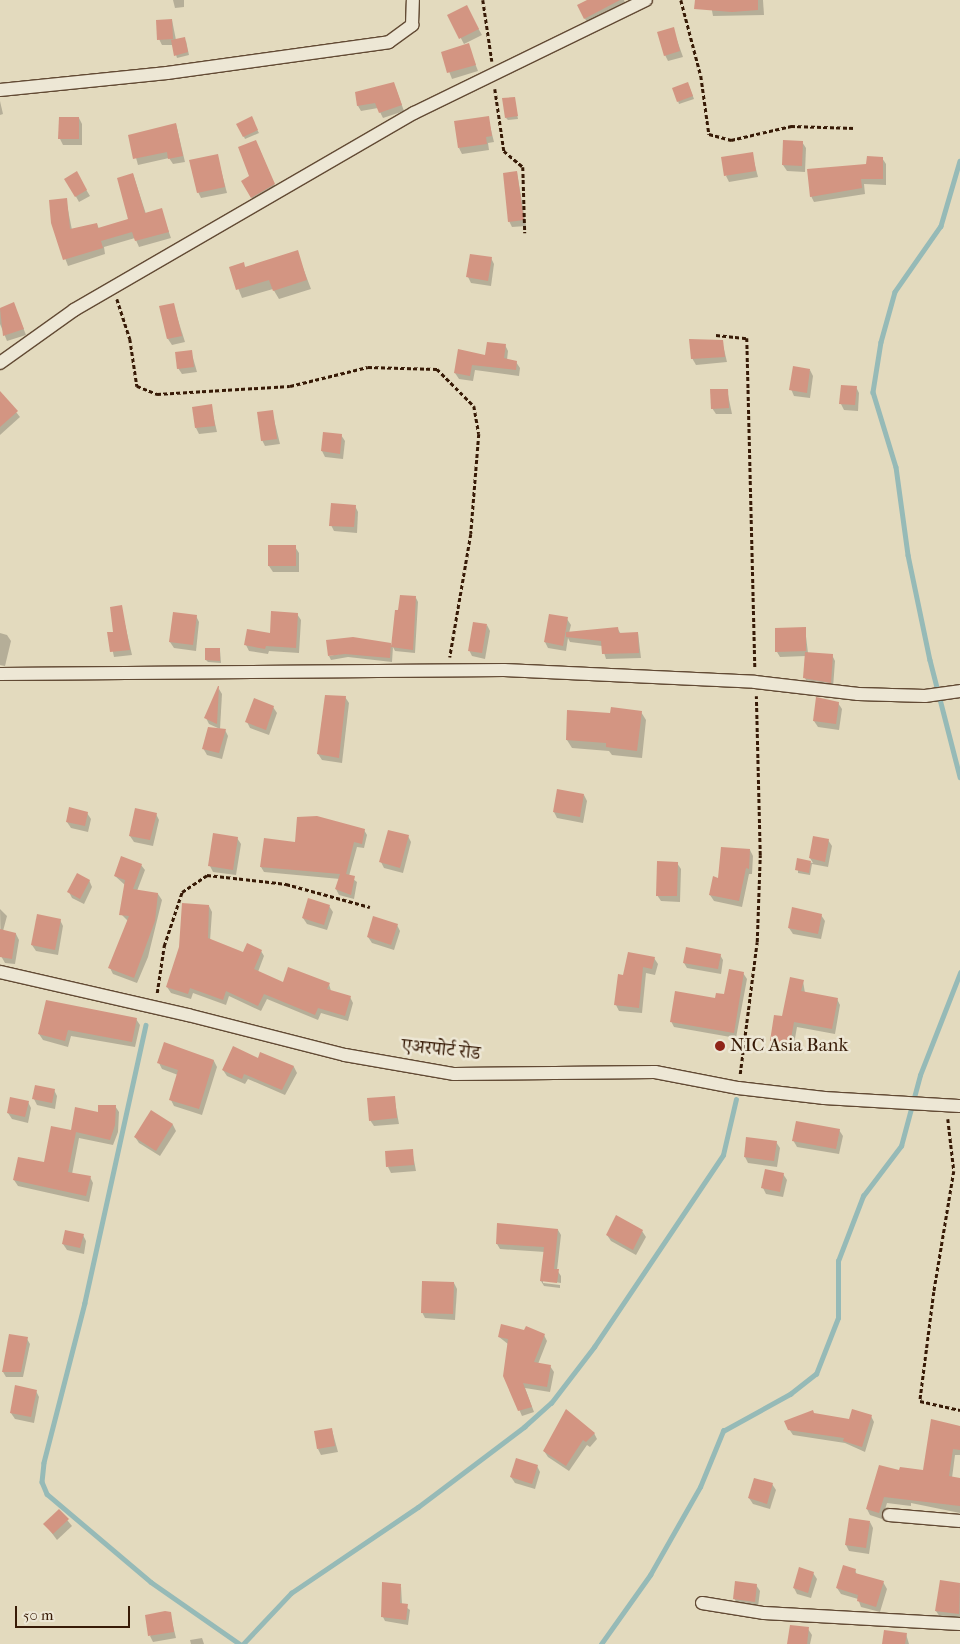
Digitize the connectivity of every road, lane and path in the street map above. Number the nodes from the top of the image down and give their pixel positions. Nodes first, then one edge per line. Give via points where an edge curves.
1 (413, 0) edge
2 (483, 0) edge
3 (646, 0) edge
4 (681, 0) edge
5 (494, 74) junction
6 (0, 90) edge
7 (855, 128) dead end
8 (526, 232) dead end
9 (114, 288) junction
10 (716, 335) dead end
11 (0, 363) edge
12 (448, 669) junction
13 (0, 674) edge
14 (755, 682) junction
15 (957, 691) edge
16 (370, 907) dead end
17 (0, 972) edge
18 (155, 1007) junction
19 (738, 1088) junction
20 (946, 1105) junction
21 (960, 1106) edge
22 (960, 1410) edge
23 (889, 1515) dead end
24 (960, 1521) edge
25 (702, 1602) dead end
26 (960, 1624) edge

1 - 6 street via 412,25 389,42 167,73
2 - 5 path
3 - 5 street
4 - 7 path via 701,76 709,134 731,140 791,126
5 - 8 path via 496,111 504,151 523,167
5 - 9 street via 414,114
9 - 11 street via 74,310
9 - 12 path via 130,340 137,386 157,394 290,386 368,367 437,369 474,406 479,434 471,534
10 - 14 path via 747,338
12 - 13 street
12 - 14 street
14 - 15 street via 858,694 925,696
14 - 19 path via 760,855 757,942
16 - 18 path via 286,884 206,875 182,892 164,946
17 - 18 street, एअरपोर्ट रोड
18 - 19 street, एअरपोर्ट रोड via 345,1055 454,1074 655,1072
19 - 20 street, एअरपोर्ट रोड via 887,1104
20 - 21 street, एअरपोर्ट रोड
20 - 22 path via 954,1171 920,1401
23 - 24 street
25 - 26 street via 764,1613

